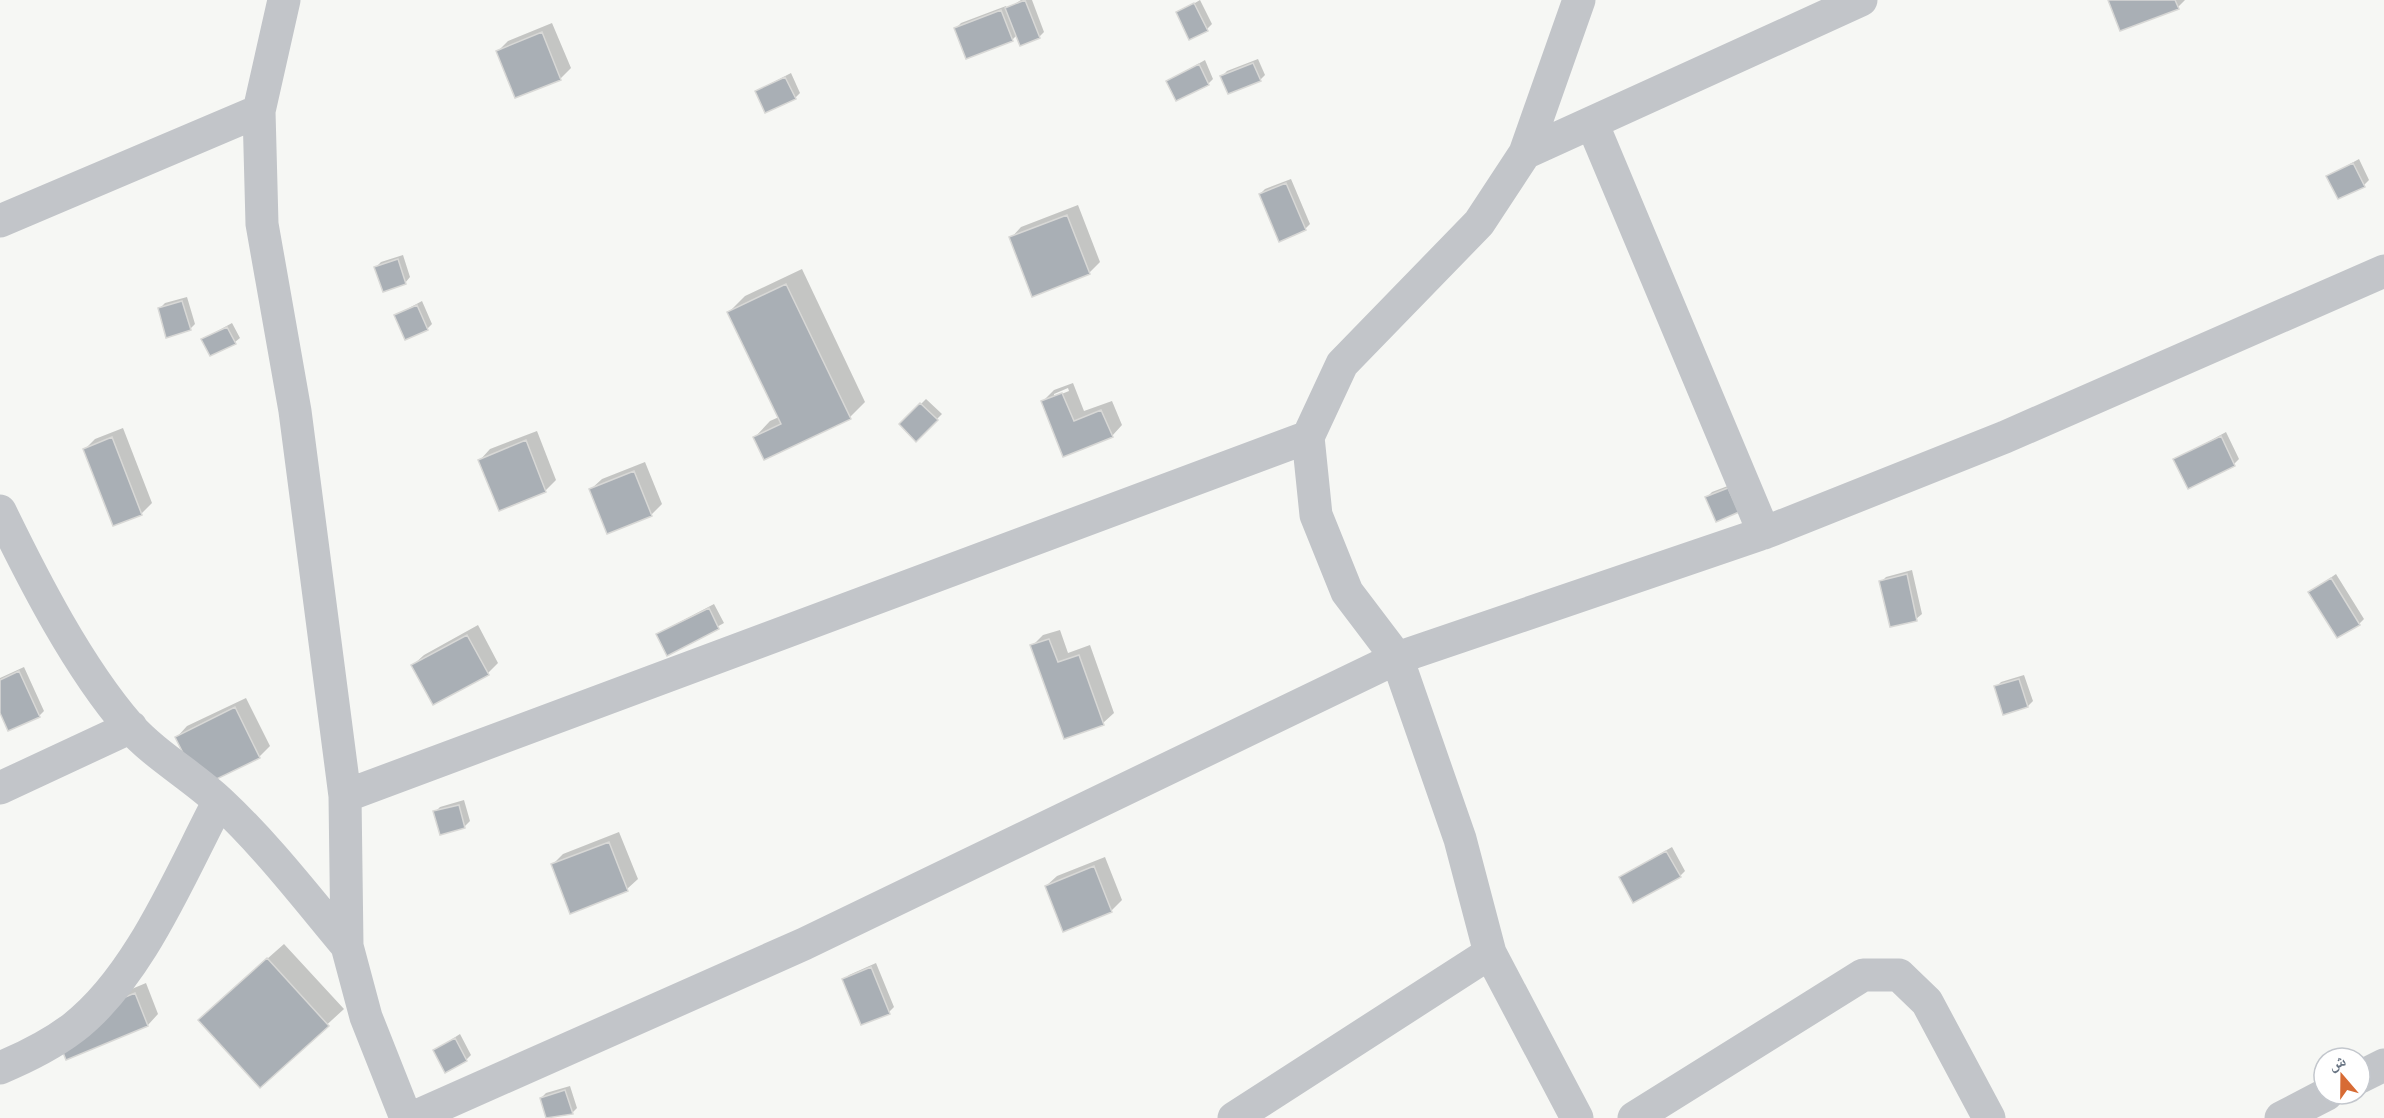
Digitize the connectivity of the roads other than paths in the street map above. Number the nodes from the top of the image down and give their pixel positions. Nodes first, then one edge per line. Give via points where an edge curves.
1 (284, 0) edge
2 (1579, 0) edge
3 (1861, 0) edge
4 (259, 111) junction
5 (1592, 123) junction
6 (1525, 153) junction
7 (0, 221) edge
8 (2384, 271) edge
9 (1308, 437) junction
10 (0, 511) edge
11 (1764, 533) junction
12 (1397, 658) junction
13 (131, 727) junction
14 (0, 788) edge
15 (345, 796) junction
16 (219, 801) junction
17 (348, 945) junction
18 (1490, 952) junction
19 (0, 1068) edge
20 (2312, 1102) edge
21 (406, 1118) edge
22 (412, 1118) edge
23 (1234, 1118) edge
24 (1577, 1118) edge
25 (1634, 1118) edge
26 (1989, 1118) edge
27 (2281, 1118) edge

1 - 4 street
2 - 6 street
3 - 5 street
4 - 7 street
4 - 15 street via 262,224 295,411
5 - 6 street
5 - 11 street
6 - 9 street via 1479,223 1342,364
8 - 11 street via 2005,437
9 - 12 street via 1316,515 1347,592
9 - 15 street
10 - 13 street via 90,672
11 - 12 street
12 - 18 street via 1460,838
12 - 22 street via 804,944
13 - 14 street
13 - 16 street via 163,758
15 - 17 street
16 - 17 street
16 - 19 street via 141,948 109,995 72,1029
17 - 21 street via 366,1017
18 - 23 street
18 - 24 street
20 - 27 street
25 - 26 street via 1863,975 1899,975 1927,1002

